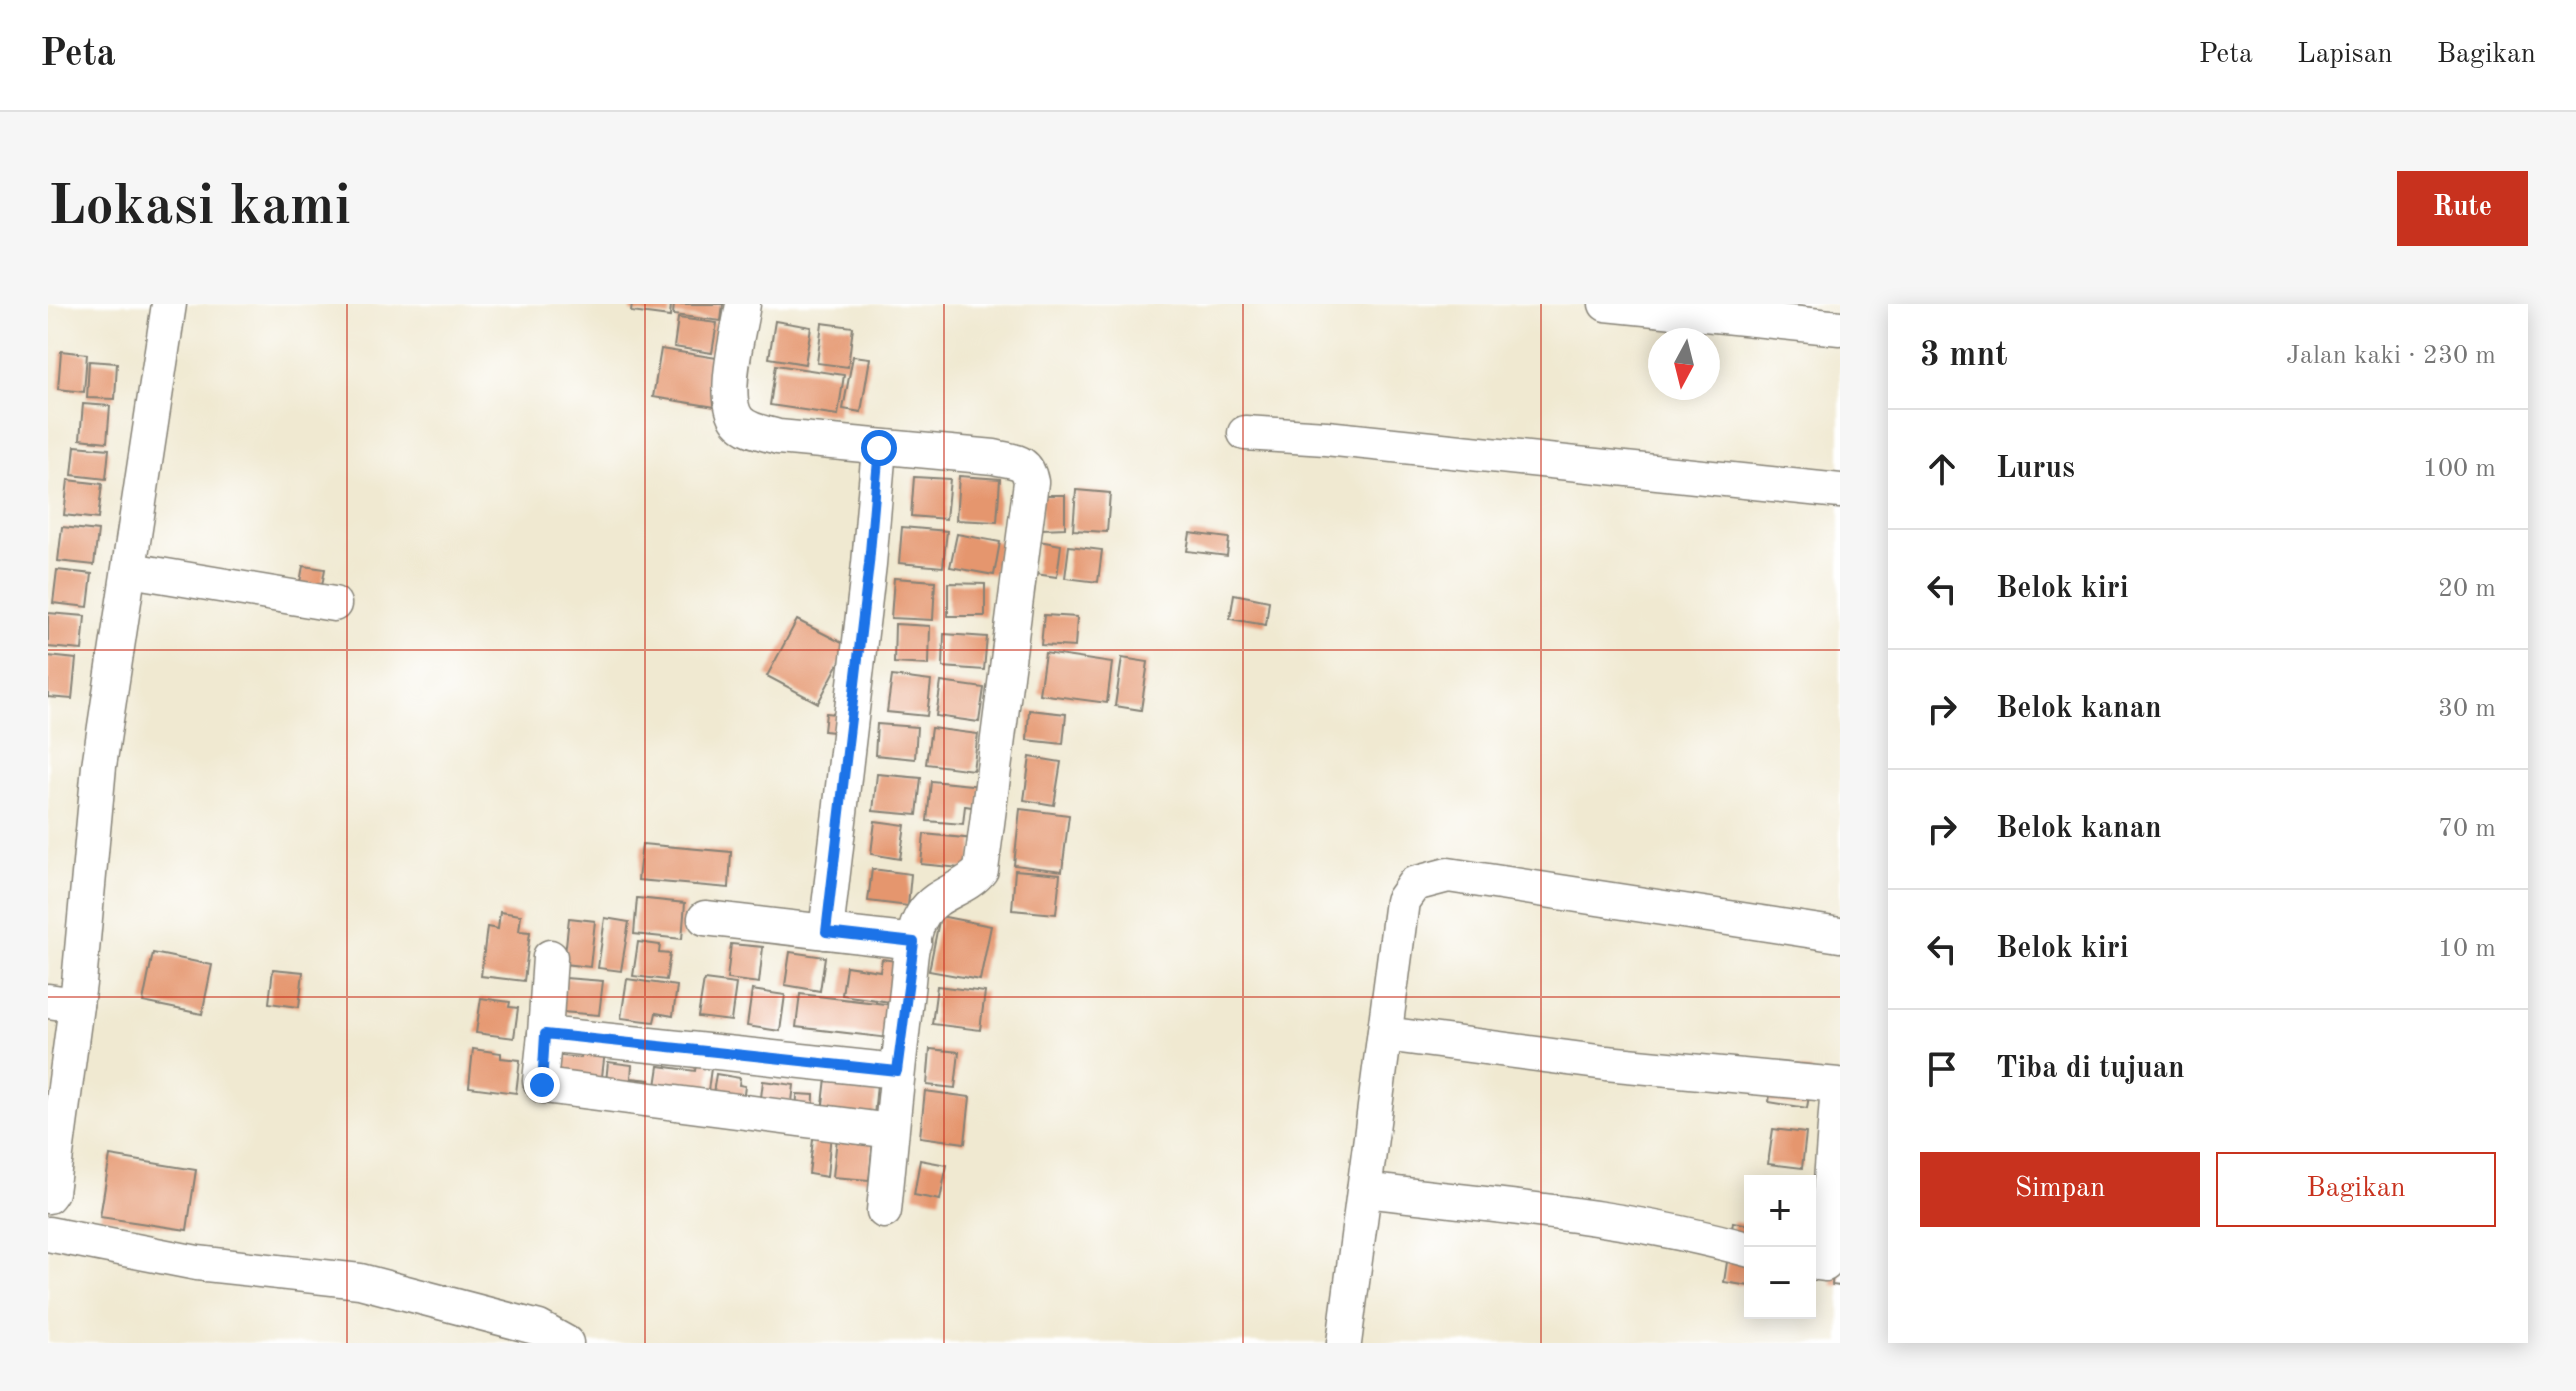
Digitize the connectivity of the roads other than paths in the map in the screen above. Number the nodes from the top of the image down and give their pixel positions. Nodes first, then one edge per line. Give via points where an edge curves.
1 (169, 304) edge
2 (743, 304) edge
3 (1606, 304) edge
4 (1840, 328) edge
5 (1245, 433) dead end
6 (879, 448) junction
7 (1840, 491) edge
8 (130, 570) junction
9 (334, 604) dead end
10 (705, 918) dead end
11 (826, 932) junction
12 (1840, 935) edge
13 (914, 942) junction
14 (550, 957) dead end
15 (62, 1003) edge
16 (545, 1034) junction
17 (1385, 1034) junction
18 (897, 1071) junction
19 (1839, 1077) edge
20 (891, 1131) junction
21 (1365, 1190) junction
22 (48, 1196) edge
23 (884, 1211) dead end
24 (48, 1234) edge
25 (1744, 1248) edge
26 (1825, 1264) edge
27 (566, 1343) edge
28 (1344, 1343) edge

1 - 8 street
2 - 6 street via 730,387 738,420 778,437
3 - 4 street
5 - 7 street
6 - 11 street
6 - 13 street via 994,457 1023,464 1031,482 981,870 926,909
8 - 9 street
8 - 15 street
10 - 11 street
11 - 13 street
12 - 17 street via 1448,875 1414,884 1402,901
13 - 18 street
14 - 16 street
15 - 22 street
16 - 18 street
16 - 20 street via 540,1081 544,1086
17 - 19 street via 1606,1063
17 - 21 street
18 - 20 street
19 - 26 street
20 - 23 street
21 - 25 street via 1604,1221
21 - 28 street
24 - 27 street via 197,1263 360,1281 539,1328

